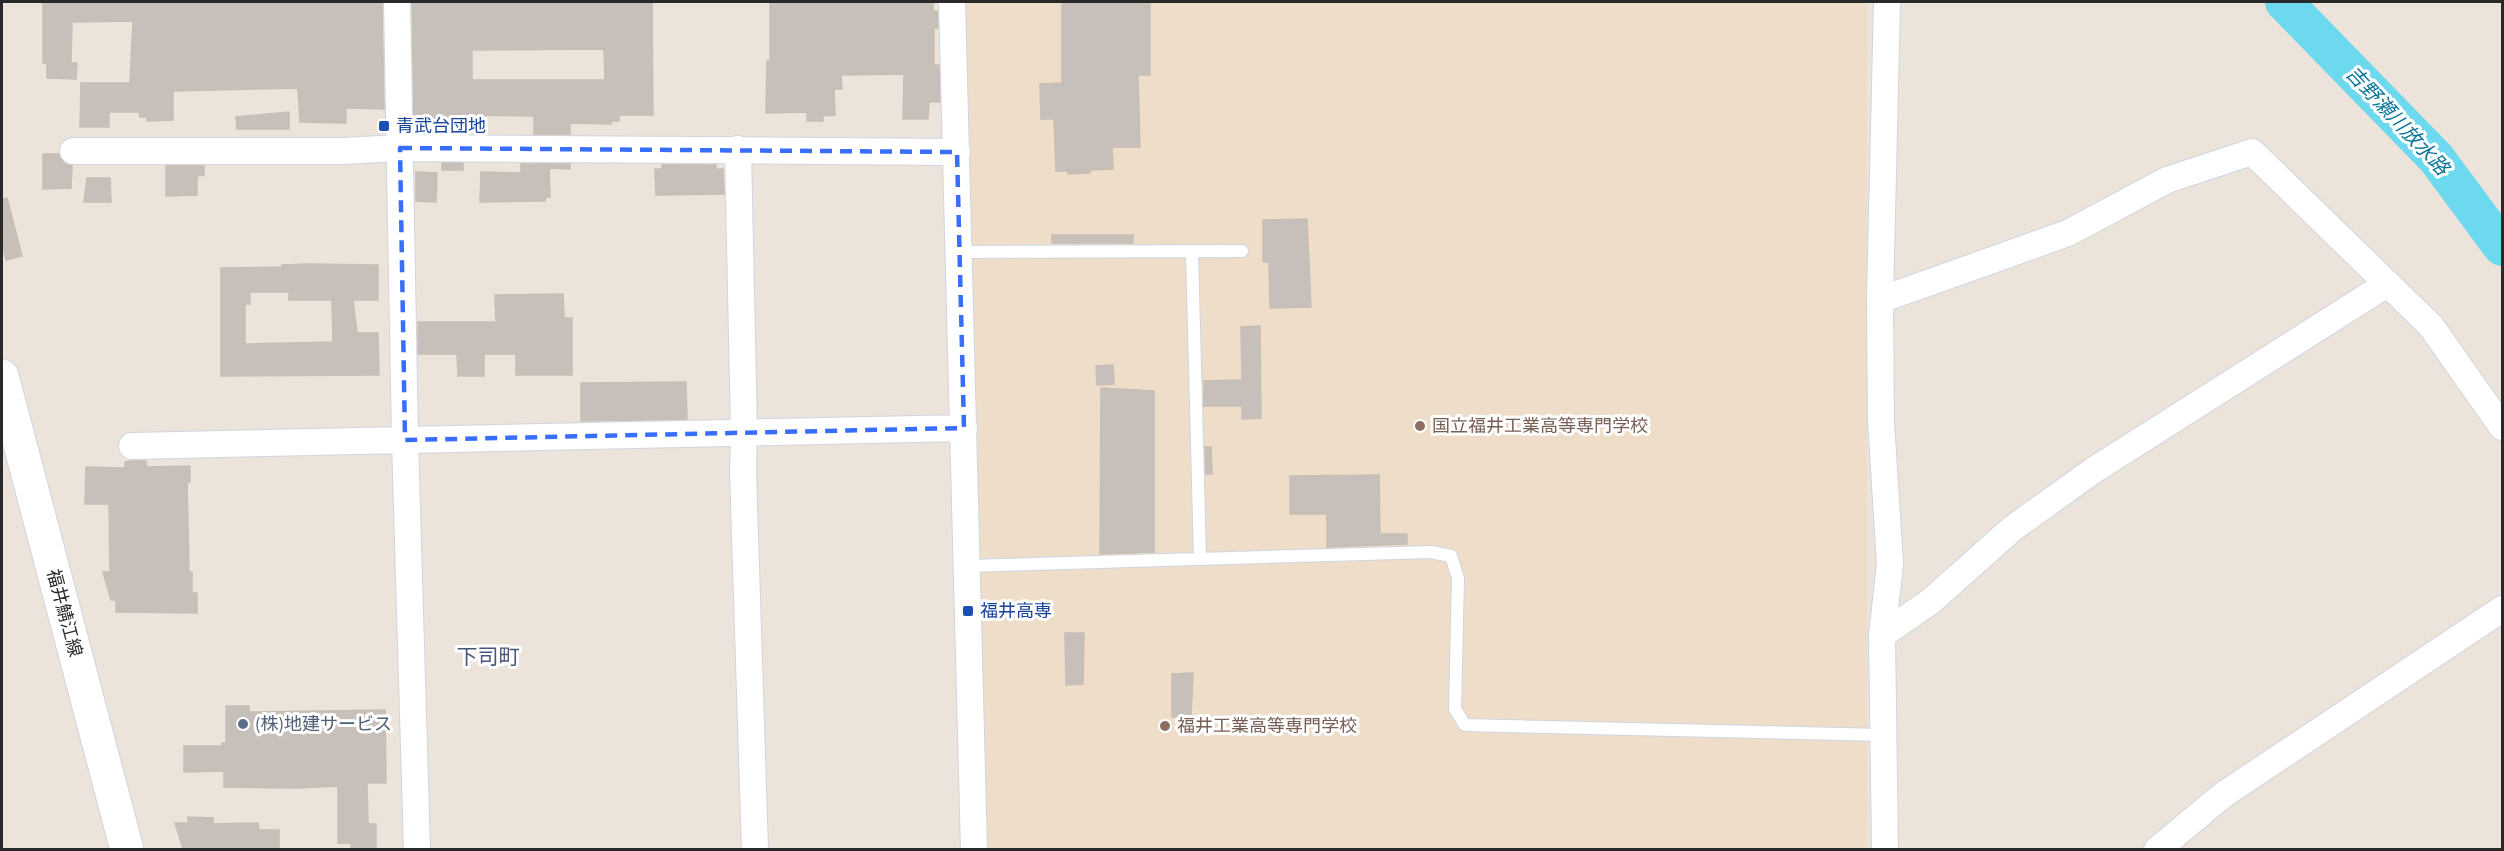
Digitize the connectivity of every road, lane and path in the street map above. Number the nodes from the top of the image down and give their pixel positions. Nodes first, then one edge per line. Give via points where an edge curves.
1 (397, 2) edge
2 (952, 2) edge
3 (1887, 2) edge
4 (400, 148) junction
5 (738, 149) junction
6 (73, 151) dead end
7 (957, 152) junction
8 (1192, 251) junction
9 (1242, 251) dead end
10 (960, 252) junction
11 (2387, 284) junction
12 (1880, 300) junction
13 (2, 376) edge
14 (2502, 427) edge
15 (964, 428) junction
16 (744, 433) junction
17 (405, 440) junction
18 (132, 446) dead end
19 (1200, 559) junction
20 (967, 566) junction
21 (2502, 609) edge
22 (1881, 634) junction
23 (1882, 735) junction
24 (127, 849) edge
25 (417, 849) edge
26 (755, 849) edge
27 (974, 849) edge
28 (1885, 849) edge
29 (2157, 849) edge

1 - 4 street
2 - 7 street
3 - 12 street
4 - 5 street
4 - 6 street
4 - 17 street
5 - 7 street
5 - 16 street
7 - 10 street
8 - 9 lane
8 - 10 lane
8 - 19 lane
10 - 15 street
11 - 12 street via 2252,152 2167,180 2068,232
11 - 14 street via 2432,326
11 - 22 street via 2094,470 2013,528 1932,601
12 - 22 street via 1881,421 1890,564
13 - 24 main road, 福井鯖江線
15 - 16 street
15 - 20 street
16 - 17 street
16 - 26 street
17 - 18 street
17 - 25 street
19 - 20 lane
19 - 23 lane via 1431,552 1451,556 1458,578 1455,709 1465,725
20 - 27 street
21 - 29 street via 2223,795
22 - 23 street
23 - 28 street

